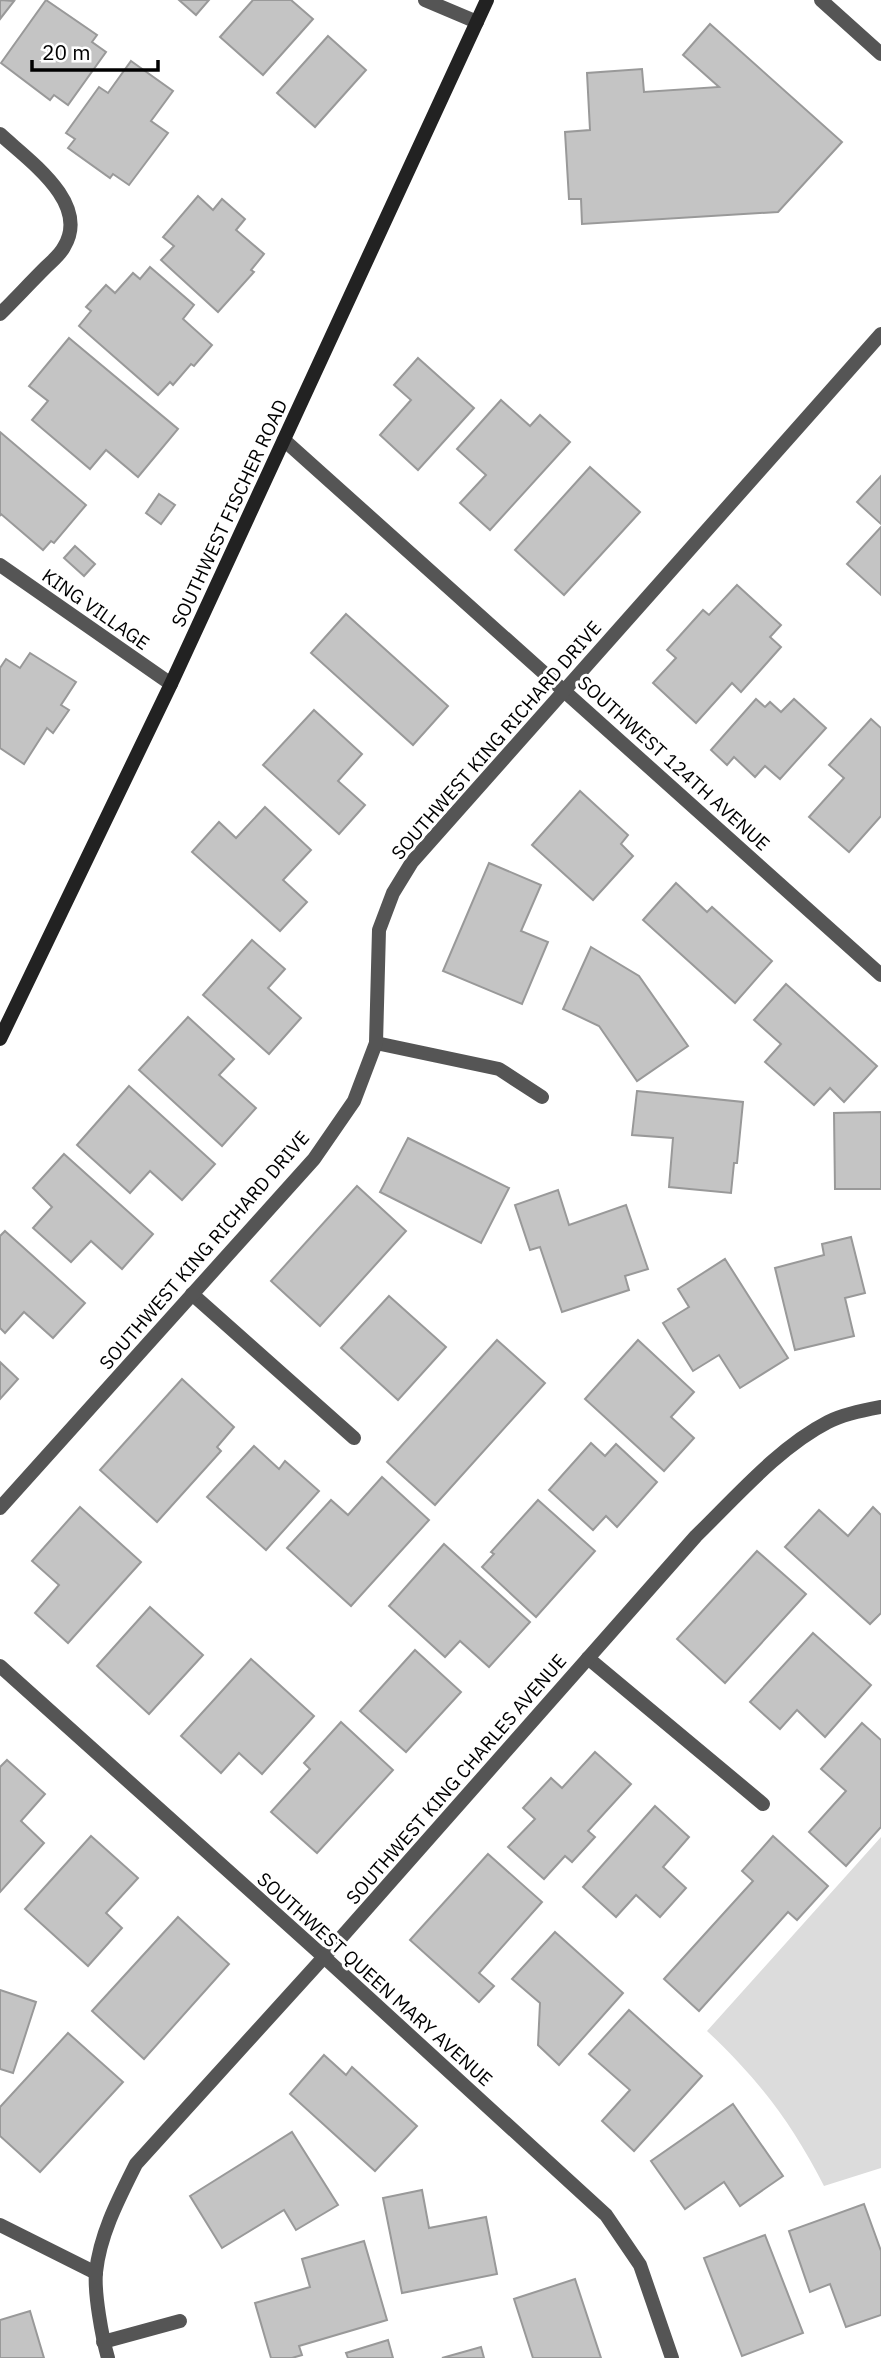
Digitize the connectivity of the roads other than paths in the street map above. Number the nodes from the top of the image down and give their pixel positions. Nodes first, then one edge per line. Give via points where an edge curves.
1 (425, 0) edge
2 (487, 0) edge
3 (821, 0) edge
4 (477, 22) junction
5 (881, 54) edge
6 (0, 134) edge
7 (0, 314) edge
8 (881, 334) edge
9 (284, 440) junction
10 (0, 565) edge
11 (171, 684) junction
12 (564, 690) junction
13 (881, 975) edge
14 (0, 1039) edge
15 (376, 1043) junction
16 (542, 1097) dead end
17 (192, 1294) junction
18 (881, 1407) edge
19 (354, 1438) dead end
20 (0, 1508) edge
21 (588, 1658) junction
22 (0, 1667) edge
23 (763, 1804) dead end
24 (324, 1957) junction
25 (0, 2225) edge
26 (96, 2273) junction
27 (180, 2320) dead end
28 (103, 2342) junction
29 (108, 2358) edge
30 (672, 2358) edge

1 - 4 street
2 - 4 street, SOUTHWEST FISCHER ROAD
3 - 5 street
4 - 9 street, SOUTHWEST FISCHER ROAD
6 - 7 street via 61,193 71,232 64,249
8 - 12 street, SOUTHWEST KING RICHARD DRIVE
9 - 11 street, SOUTHWEST FISCHER ROAD
9 - 12 street, SOUTHWEST 124TH AVENUE
10 - 11 street, KING VILLAGE
11 - 14 street, SOUTHWEST FISCHER ROAD
12 - 13 street, SOUTHWEST 124TH AVENUE
12 - 15 street, SOUTHWEST KING RICHARD DRIVE via 412,862 393,893 379,930
15 - 16 street via 499,1069
15 - 17 street, SOUTHWEST KING RICHARD DRIVE via 354,1101 314,1159
17 - 19 street
17 - 20 street, SOUTHWEST KING RICHARD DRIVE
18 - 21 street, SOUTHWEST KING CHARLES AVENUE via 830,1421 802,1438 696,1536
21 - 23 street, SOUTHWEST KING CHARLES AVENUE
21 - 24 street, SOUTHWEST KING CHARLES AVENUE
22 - 24 street, SOUTHWEST QUEEN MARY AVENUE
24 - 26 street, SOUTHWEST KING CHARLES AVENUE via 136,2164 117,2203
24 - 30 street, SOUTHWEST QUEEN MARY AVENUE via 606,2215 640,2265
25 - 26 street
26 - 28 street
27 - 28 street
28 - 29 street

